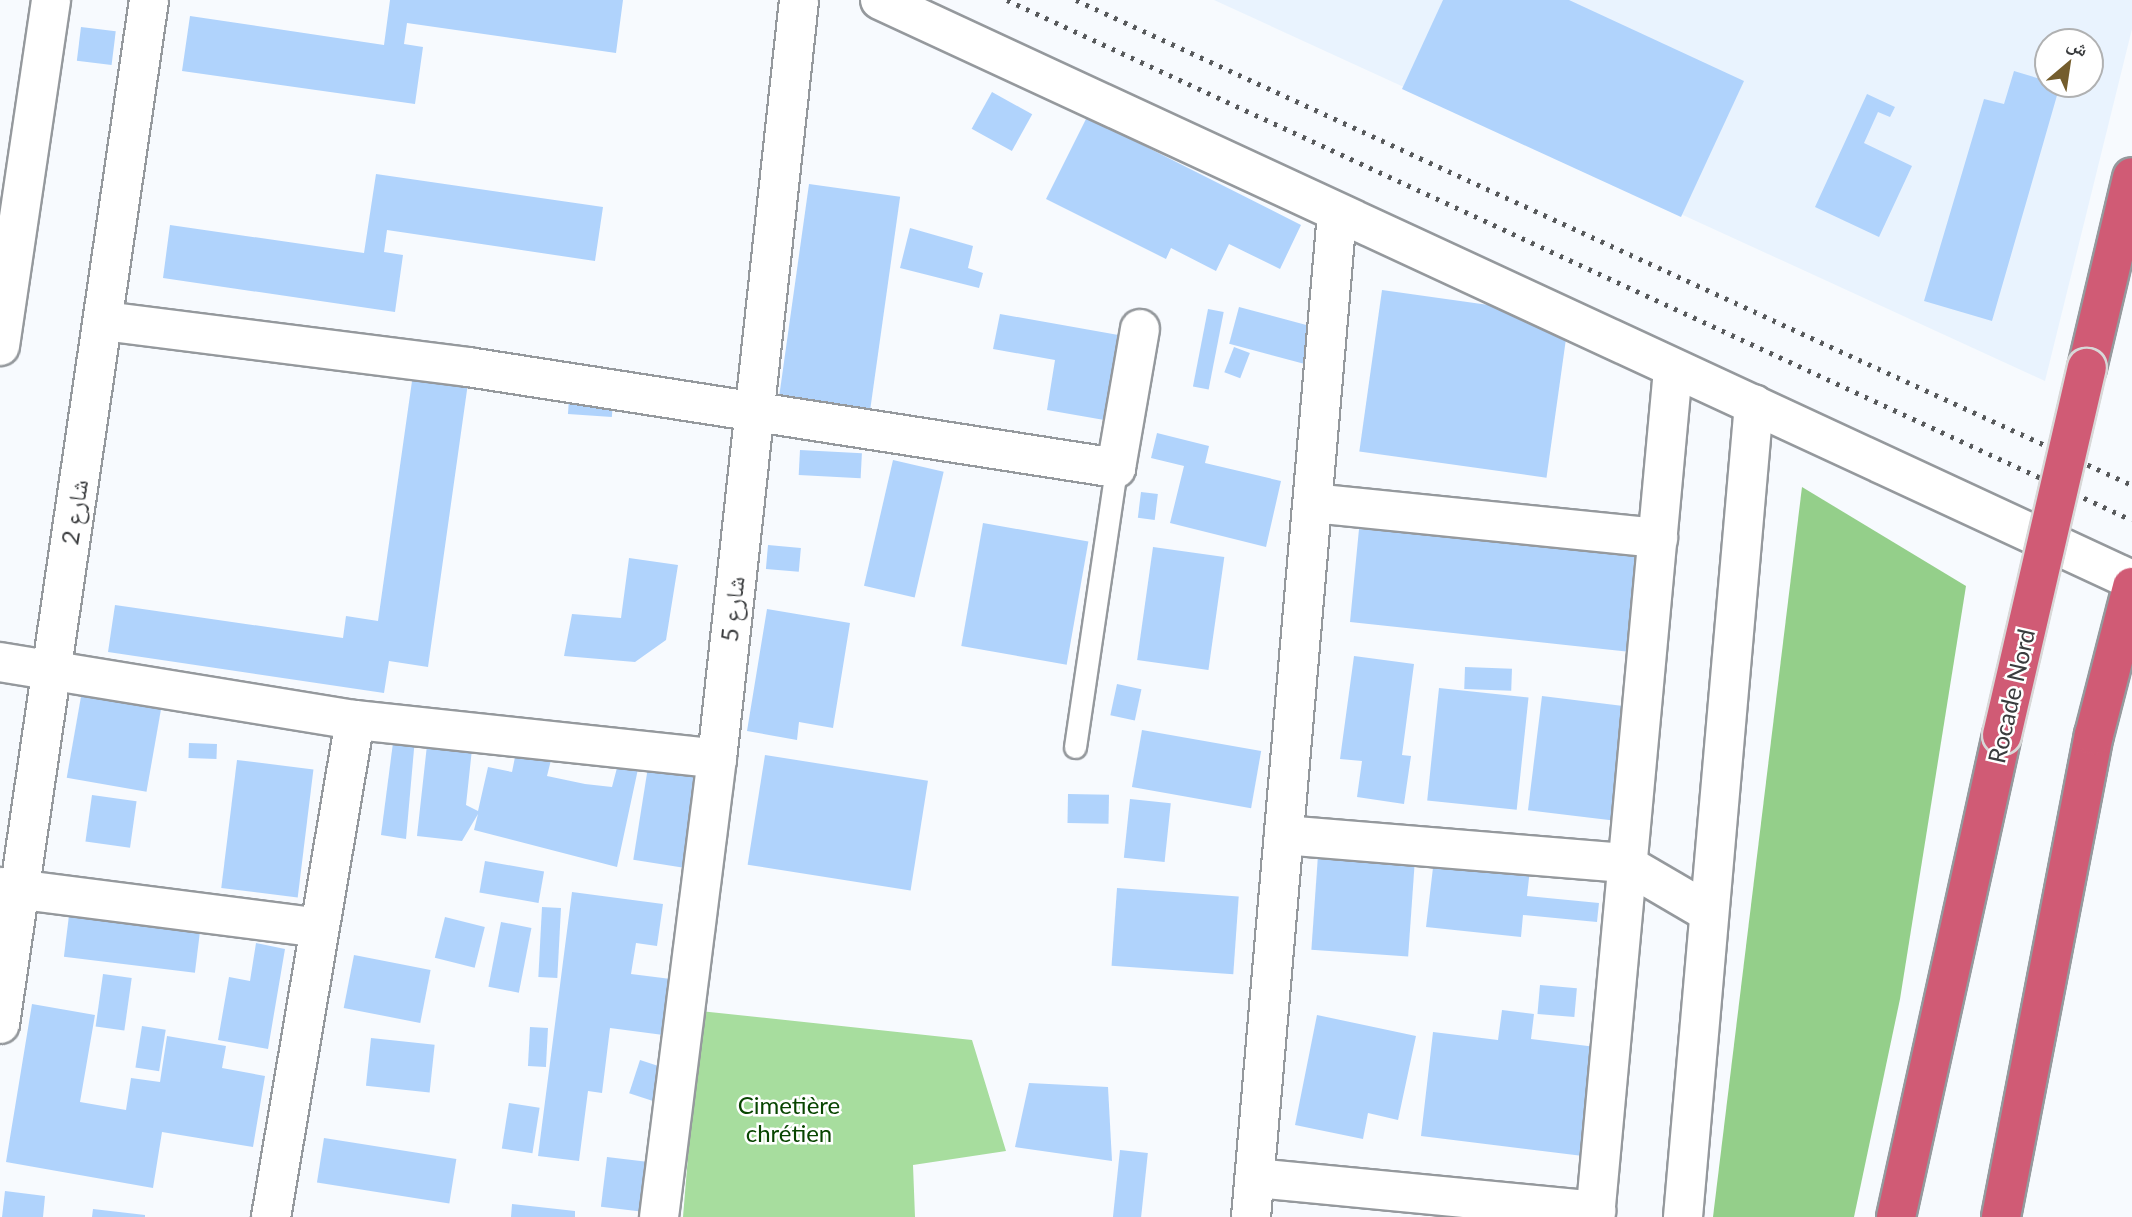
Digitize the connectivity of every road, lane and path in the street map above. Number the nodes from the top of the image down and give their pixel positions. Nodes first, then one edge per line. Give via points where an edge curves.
1 (51, 0) edge
2 (149, 0) edge
3 (799, 0) edge
4 (880, 0) edge
5 (2132, 177) edge
6 (1337, 214) junction
7 (5, 252) edge
8 (104, 321) junction
9 (1140, 329) dead end
10 (0, 346) edge
11 (1673, 370) junction
12 (1754, 404) junction
13 (751, 415) junction
14 (1116, 468) junction
15 (1313, 503) junction
16 (1658, 538) junction
17 (2132, 580) edge
18 (2132, 587) edge
19 (0, 662) edge
20 (49, 667) junction
21 (355, 720) junction
22 (1076, 747) dead end
23 (717, 759) junction
24 (1284, 835) junction
25 (1624, 863) junction
26 (10, 888) edge
27 (1709, 912) junction
28 (318, 928) junction
29 (0, 1024) edge
30 (1255, 1178) junction
31 (1595, 1214) edge
32 (271, 1217) edge
33 (659, 1217) edge
34 (1251, 1217) edge
35 (1683, 1217) edge
36 (1896, 1217) edge
37 (2001, 1217) edge

1 - 7 street
2 - 8 street, شارع 2
3 - 13 street, شارع 5
4 - 6 street
5 - 36 highway, Rocade Nord, bridge
6 - 11 street
6 - 15 street
7 - 10 street
8 - 13 street via 468,367
8 - 20 street, شارع 2
9 - 14 street
11 - 12 street
11 - 16 street
12 - 17 street
12 - 27 street
13 - 14 street
13 - 23 street, شارع 5
14 - 22 lane
15 - 16 street
15 - 24 street
16 - 25 street
18 - 37 highway via 2094,735
19 - 20 street
20 - 21 street
20 - 26 street, شارع 2
21 - 23 street
21 - 28 street
23 - 33 street, شارع 5
24 - 25 street
24 - 30 street
25 - 27 street
25 - 31 street
26 - 28 street
26 - 29 street, شارع 2
27 - 35 street
28 - 32 street
30 - 31 street
30 - 34 street

